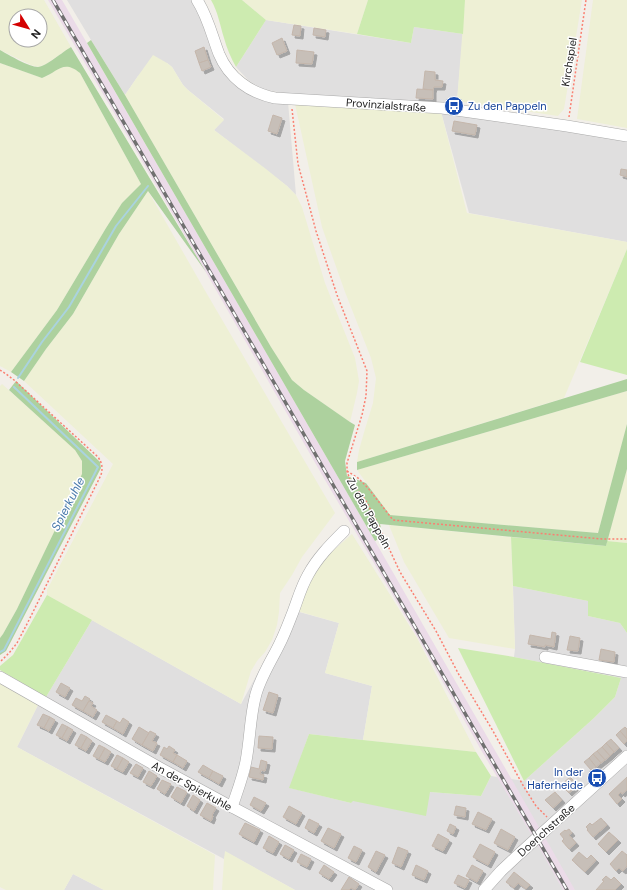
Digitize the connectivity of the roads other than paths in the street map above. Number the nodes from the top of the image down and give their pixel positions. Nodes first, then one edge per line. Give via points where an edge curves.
1 (197, 0) edge
2 (627, 136) edge
3 (344, 531) dead end
4 (545, 657) dead end
5 (627, 672) edge
6 (0, 677) edge
7 (627, 756) edge
8 (232, 807) junction
9 (387, 890) edge
10 (484, 890) edge

1 - 2 street, Provinzialstraße via 226,66 234,77 262,95 274,98 442,108
3 - 8 street via 308,574 281,641 260,682 253,707 245,767
4 - 5 street
6 - 8 street, An der Spierkuhle
7 - 10 street, Doenchstraße via 501,871
8 - 9 street, An der Spierkuhle

